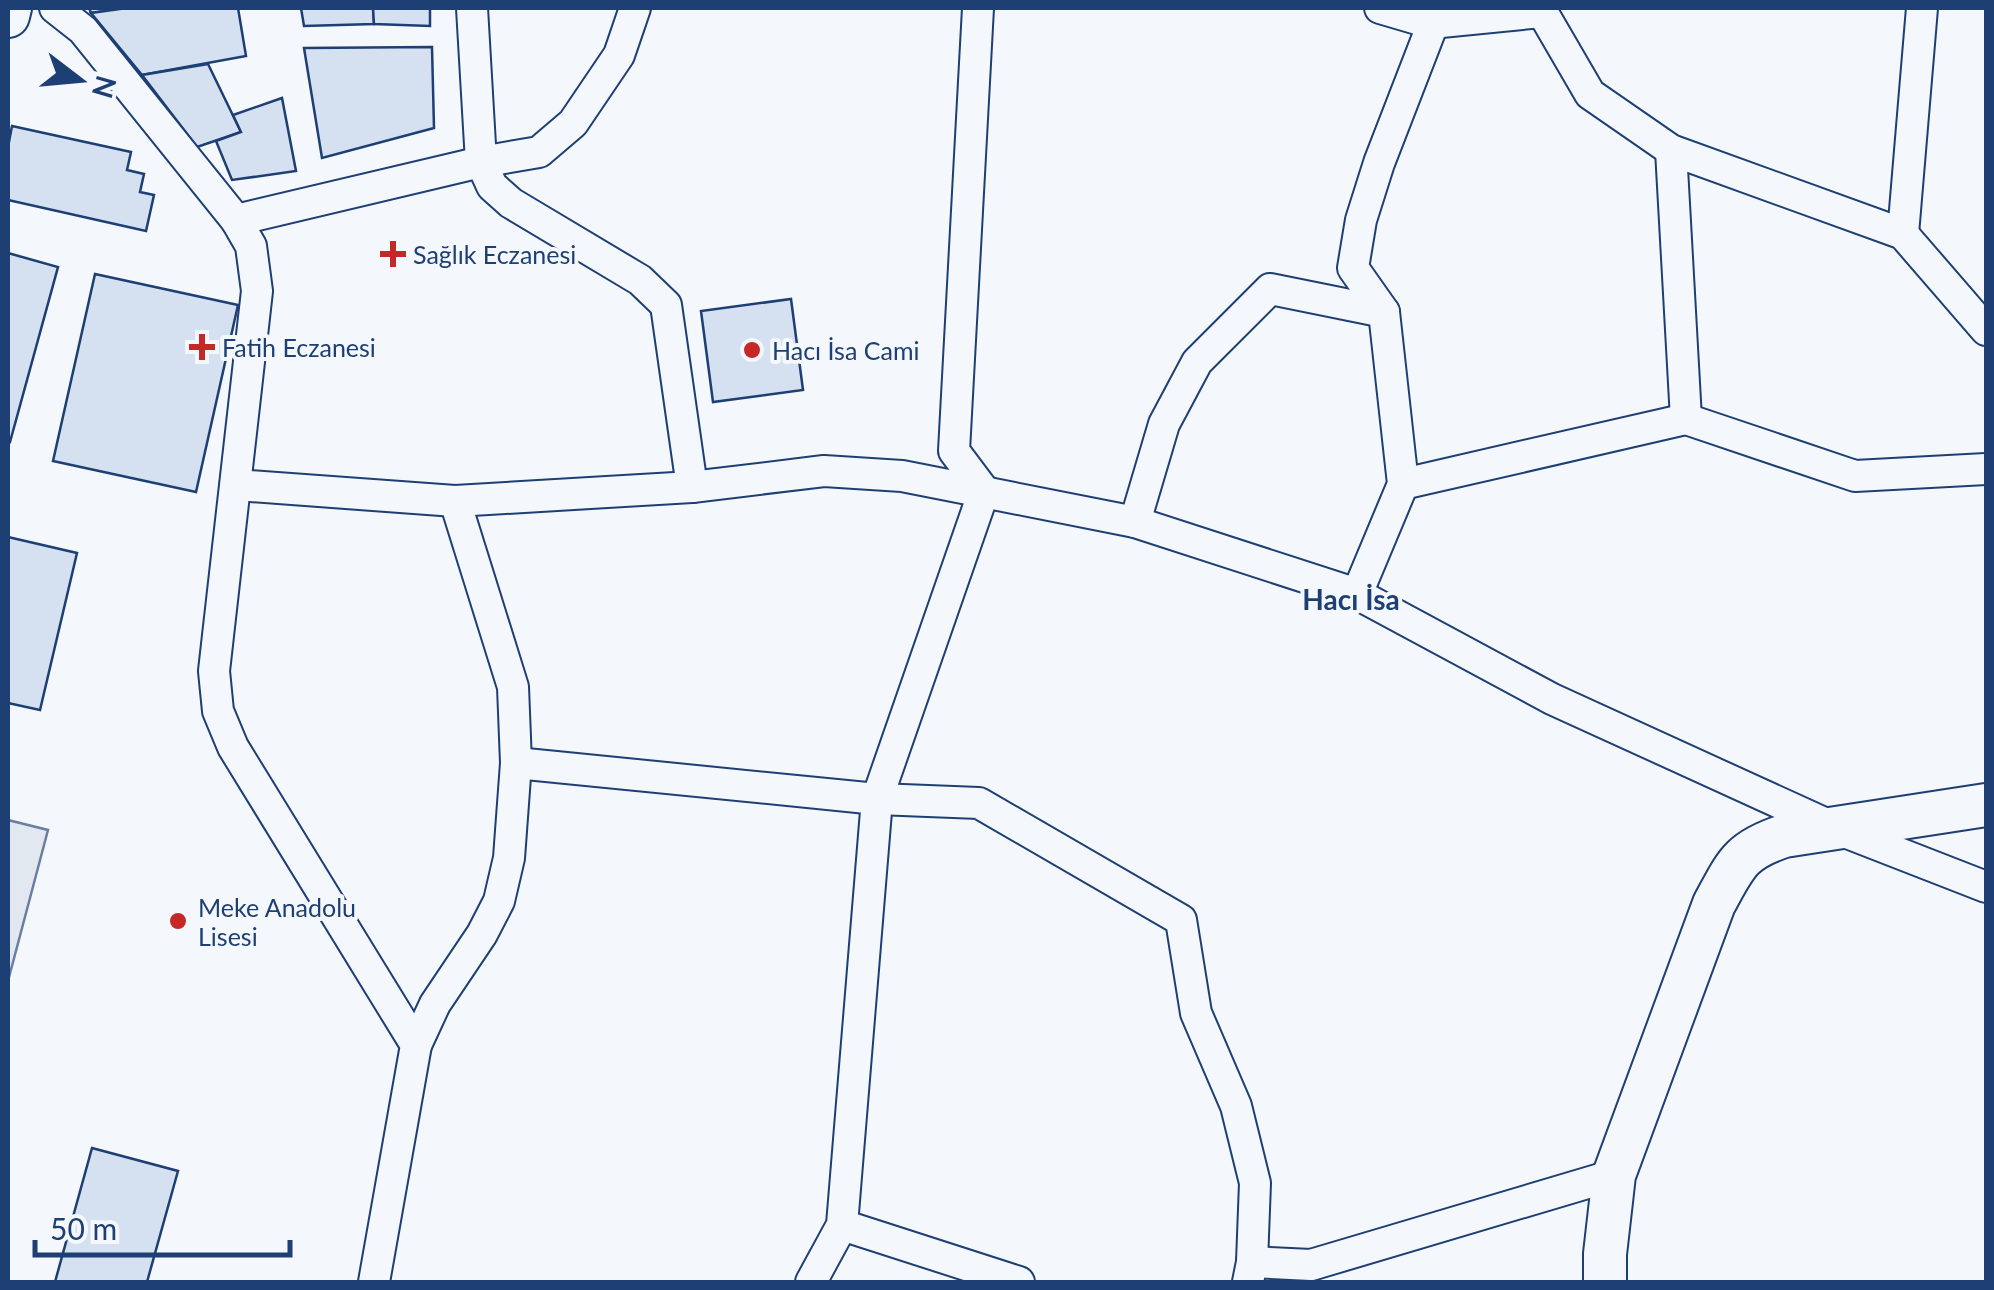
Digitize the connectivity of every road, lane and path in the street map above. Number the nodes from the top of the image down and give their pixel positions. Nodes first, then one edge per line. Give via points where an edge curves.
1 (10, 8) edge
2 (55, 8) edge
3 (472, 8) edge
4 (635, 8) edge
5 (978, 8) edge
6 (1380, 8) edge
7 (1922, 8) edge
8 (1541, 10) edge
9 (8, 16) edge
10 (1435, 16) edge
11 (1671, 150) junction
12 (481, 162) junction
13 (236, 220) junction
14 (1903, 234) junction
15 (1384, 312) junction
16 (1986, 330) edge
17 (1686, 418) junction
18 (1986, 469) edge
19 (1403, 484) junction
20 (236, 486) junction
21 (692, 487) junction
22 (984, 492) junction
23 (456, 501) junction
24 (1135, 522) junction
25 (1358, 594) junction
26 (516, 764) junction
27 (877, 798) junction
28 (1986, 805) edge
29 (1837, 829) junction
30 (1986, 886) edge
31 (416, 1045) junction
32 (1614, 1175) junction
33 (842, 1225) junction
34 (1250, 1272) edge
35 (374, 1282) edge
36 (811, 1282) edge
37 (1019, 1282) edge
38 (1605, 1282) edge

1 - 9 street
2 - 13 street via 83,30
3 - 12 street
4 - 12 street via 619,56 573,123 539,152
5 - 22 street via 954,451
6 - 10 street
7 - 14 street
8 - 10 street
8 - 11 street via 1590,94
10 - 15 street via 1361,220 1353,268
11 - 14 street
11 - 17 street
12 - 13 street
12 - 21 street via 492,186 511,202 640,280 666,305
13 - 20 street via 251,246 257,291
14 - 16 street
15 - 19 street
15 - 24 street via 1270,290 1197,362 1164,424
17 - 18 street via 1855,476
17 - 19 street
19 - 25 street
20 - 23 street
20 - 31 street via 214,671 218,711
21 - 22 street via 824,471 902,476
21 - 23 street
22 - 24 street
22 - 27 street
23 - 26 street via 512,686
24 - 25 street
25 - 29 street via 1552,699
26 - 27 street
26 - 31 street via 499,901
27 - 33 street
27 - 34 street via 979,804 1180,920 1196,1014 1236,1106 1255,1183
28 - 29 street
29 - 30 street
29 - 32 street via 1754,846 1734,867 1714,904
31 - 35 street
32 - 34 street via 1311,1265
32 - 38 street
33 - 36 street
33 - 37 street

